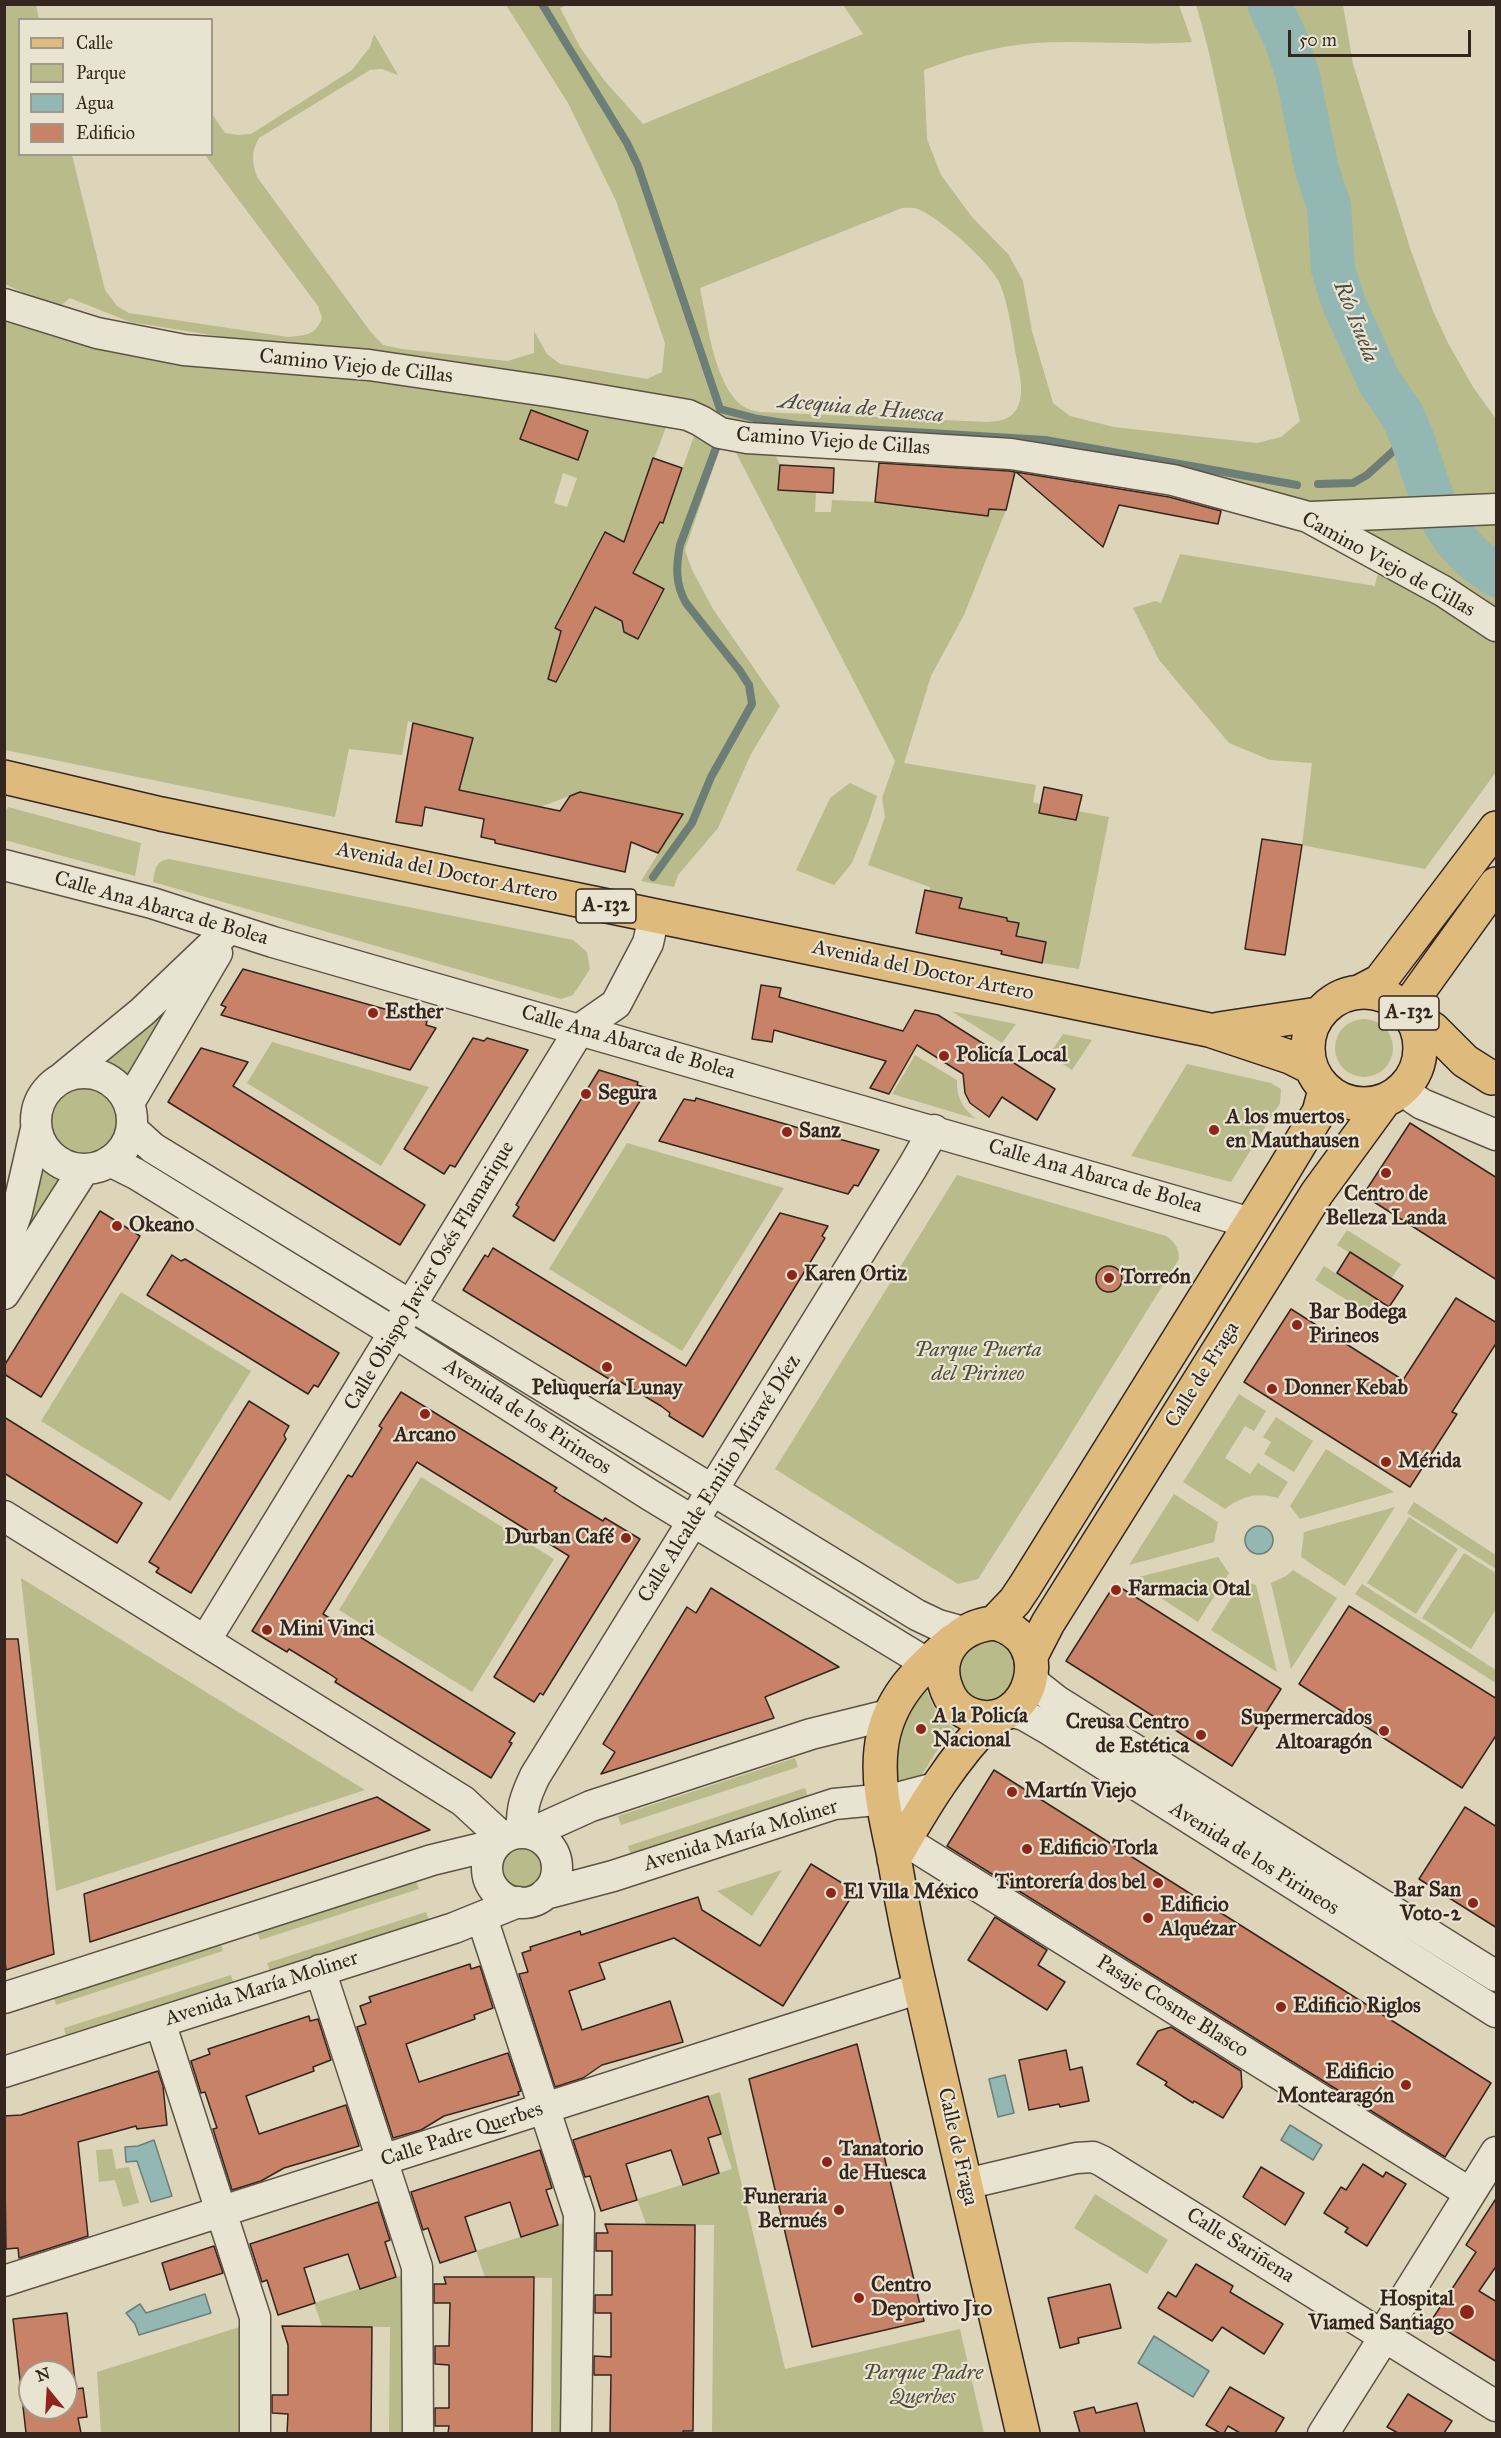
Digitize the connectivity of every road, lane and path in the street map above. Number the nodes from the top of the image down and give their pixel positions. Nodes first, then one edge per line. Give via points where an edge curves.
1 (4, 304) edge
2 (1483, 509) edge
3 (1308, 517) junction
4 (1497, 626) edge
5 (4, 777) edge
6 (1497, 828) edge
7 (4, 865) edge
8 (1497, 884) edge
9 (654, 916) junction
10 (229, 929) junction
11 (1361, 991) junction
12 (1408, 1012) junction
13 (1318, 1014) junction
14 (580, 1029) junction
15 (1209, 1030) junction
16 (63, 1077) junction
17 (1318, 1078) junction
18 (1494, 1079) edge
19 (1401, 1088) junction
20 (131, 1116) junction
21 (36, 1129) junction
22 (934, 1130) junction
23 (1497, 1135) edge
24 (97, 1165) junction
25 (1251, 1223) junction
26 (4, 1249) edge
27 (4, 1294) edge
28 (411, 1306) junction
29 (395, 1333) junction
30 (714, 1490) junction
31 (4, 1516) edge
32 (693, 1521) junction
33 (994, 1623) junction
34 (959, 1636) junction
35 (205, 1641) junction
36 (1031, 1667) junction
37 (935, 1668) junction
38 (1002, 1714) junction
39 (888, 1715) junction
40 (939, 1787) junction
41 (883, 1799) junction
42 (513, 1837) junction
43 (899, 1850) junction
44 (532, 1898) junction
45 (482, 1918) junction
46 (320, 1970) junction
47 (1497, 1976) edge
48 (920, 1988) junction
49 (4, 1998) edge
50 (1497, 2012) edge
51 (160, 2022) junction
52 (4, 2072) edge
53 (544, 2109) junction
54 (1497, 2152) edge
55 (382, 2161) junction
56 (966, 2184) junction
57 (1470, 2193) junction
58 (220, 2212) junction
59 (4, 2282) edge
60 (1384, 2335) junction
61 (1497, 2406) edge
62 (255, 2433) edge
63 (418, 2433) edge
64 (576, 2433) edge
65 (1023, 2433) edge
66 (1323, 2433) edge

1 - 3 street, Camino Viejo de Cillas via 97,333 184,350 369,365 553,392 688,415 720,434 747,438 1011,454 1107,468 1173,480
2 - 3 street
3 - 4 street, Camino Viejo de Cillas via 1443,591
5 - 9 main road, Avenida del Doctor Artero / A-132
6 - 11 main road via 1380,981
7 - 10 street, Calle Ana Abarca de Bolea via 152,903
8 - 12 main road
9 - 14 street, Calle Obispo Javier Osés Flamarique via 648,943 616,1004
9 - 15 main road, Avenida del Doctor Artero / A-132
10 - 14 street, Calle Ana Abarca de Bolea
10 - 16 street via 142,1012
10 - 20 street
11 - 12 main road, A-132 via 1385,996
11 - 13 main road, A-132 via 1337,998
12 - 18 main road, A-132 via 1433,1029 1466,1061
12 - 19 main road, A-132 via 1418,1030 1421,1047 1419,1063
13 - 15 main road, Avenida del Doctor Artero / A-132
13 - 17 main road via 1307,1049
14 - 22 street, Calle Ana Abarca de Bolea
14 - 28 street, Calle Obispo Javier Osés Flamarique
15 - 17 main road, Avenida del Doctor Artero / A-132 via 1281,1054
16 - 20 street via 89,1072 102,1075 118,1087
16 - 21 street via 41,1099
17 - 19 main road, A-132 via 1343,1101 1364,1105
17 - 25 main road, Calle de Fraga via 1319,1112
18 - 19 main road, A-132 via 1448,1073
19 - 23 street via 1422,1104
19 - 36 main road, Calle de Fraga via 1317,1193 1048,1623
20 - 24 street via 124,1147
20 - 28 street, Avenida de los Pirineos via 153,1148
21 - 24 street via 42,1145 67,1166
21 - 26 street via 17,1212
22 - 25 street, Calle Ana Abarca de Bolea
22 - 30 street, Calle Alcalde Emilio Miravé Díez
24 - 27 street
24 - 29 street, Avenida de los Pirineos via 136,1174
25 - 33 main road, Calle de Fraga via 1025,1586
28 - 29 street, Calle Obispo Javier Osés Flamarique
28 - 30 street, Avenida de los Pirineos
29 - 32 street, Avenida de los Pirineos
29 - 35 street, Calle Obispo Javier Osés Flamarique
30 - 32 street, Calle Alcalde Emilio Miravé Díez
30 - 34 street, Avenida de los Pirineos via 916,1615
31 - 35 street
32 - 37 street, Avenida de los Pirineos
32 - 42 street, Calle Alcalde Emilio Miravé Díez via 535,1776
33 - 34 main road
33 - 36 main road via 1009,1626 1019,1634 1026,1644
34 - 37 main road
35 - 42 street via 463,1801
36 - 38 main road via 1025,1694
36 - 47 street, Avenida de los Pirineos via 1038,1686 1057,1701
37 - 38 main road via 960,1710 979,1717
37 - 39 main road, Calle de Fraga via 899,1695
38 - 40 main road via 971,1740
38 - 50 street, Avenida de los Pirineos via 1024,1715 1050,1730
39 - 41 main road, Calle de Fraga via 881,1750
39 - 42 street via 811,1734 591,1806
40 - 41 street, Avenida María Moliner
40 - 43 main road
41 - 43 main road, Calle de Fraga
41 - 44 street, Avenida María Moliner via 834,1804 613,1876
42 - 44 street via 546,1842 556,1858 556,1878
42 - 44 street via 487,1861 489,1880 500,1896
42 - 49 street
43 - 48 main road, Calle de Fraga
43 - 57 street, Pasaje Cosme Blasco
44 - 45 street, Avenida María Moliner
45 - 46 street, Avenida María Moliner
45 - 53 street
46 - 51 street, Avenida María Moliner
46 - 55 street
48 - 53 street, Calle Padre Querbes
48 - 56 main road, Calle de Fraga
51 - 52 street, Avenida María Moliner
51 - 58 street
53 - 55 street, Calle Padre Querbes
53 - 64 street via 579,2214
54 - 57 street
55 - 58 street, Calle Padre Querbes
55 - 63 street via 417,2267
56 - 60 street, Calle Sariñena via 1093,2157
56 - 65 main road, Calle de Fraga
57 - 60 street
58 - 59 street, Calle Padre Querbes
58 - 62 street via 255,2317
60 - 61 street, Calle Sariñena
60 - 66 street

